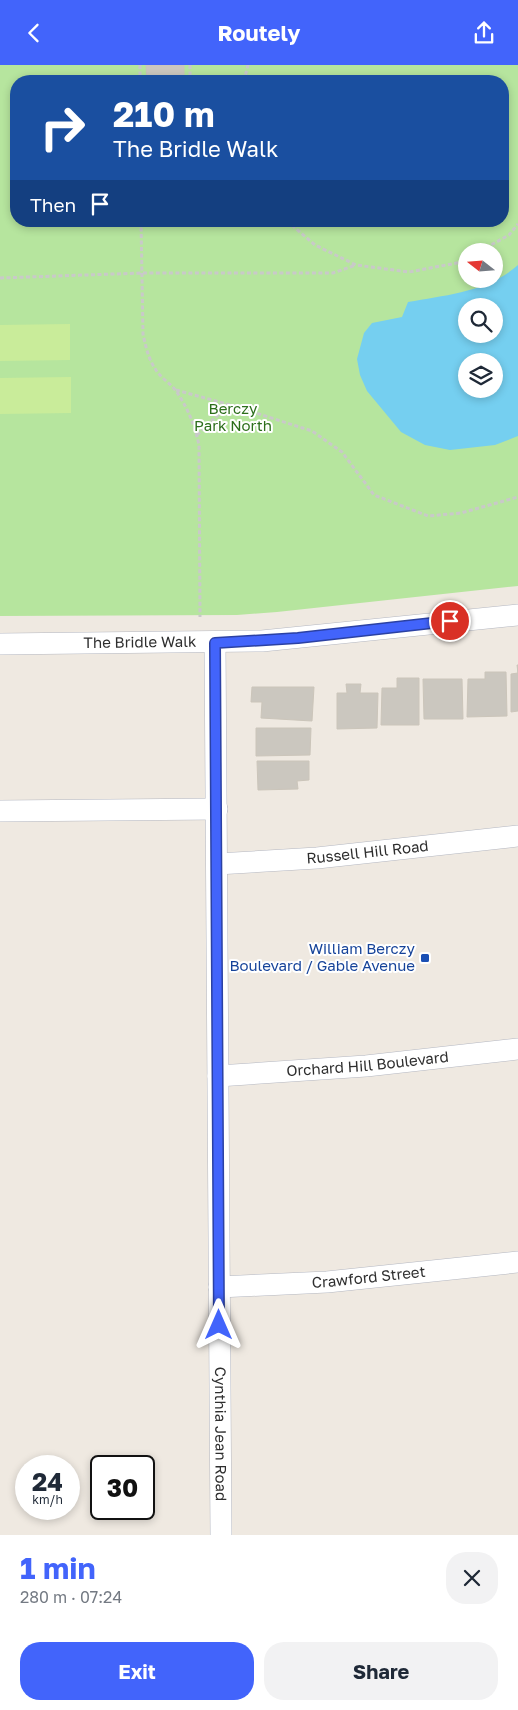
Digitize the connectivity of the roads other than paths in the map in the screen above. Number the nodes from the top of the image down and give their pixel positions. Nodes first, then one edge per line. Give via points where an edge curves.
1 (518, 615) edge
2 (215, 643) junction
3 (0, 644) edge
4 (217, 809) junction
5 (0, 811) edge
6 (518, 836) edge
7 (217, 864) junction
8 (518, 1049) edge
9 (218, 1076) junction
10 (518, 1262) edge
11 (219, 1287) junction
12 (221, 1535) edge

1 - 2 street, The Bridle Walk via 298,638
2 - 3 street, The Bridle Walk
2 - 4 street, Cynthia Jean Road
4 - 5 street
4 - 7 street, Cynthia Jean Road
6 - 7 street, Russell Hill Road via 317,858
7 - 9 street, Cynthia Jean Road
8 - 9 street, Orchard Hill Boulevard via 366,1066
9 - 11 street, Cynthia Jean Road
10 - 11 street, Crawford Street via 327,1282
11 - 12 street, Cynthia Jean Road

